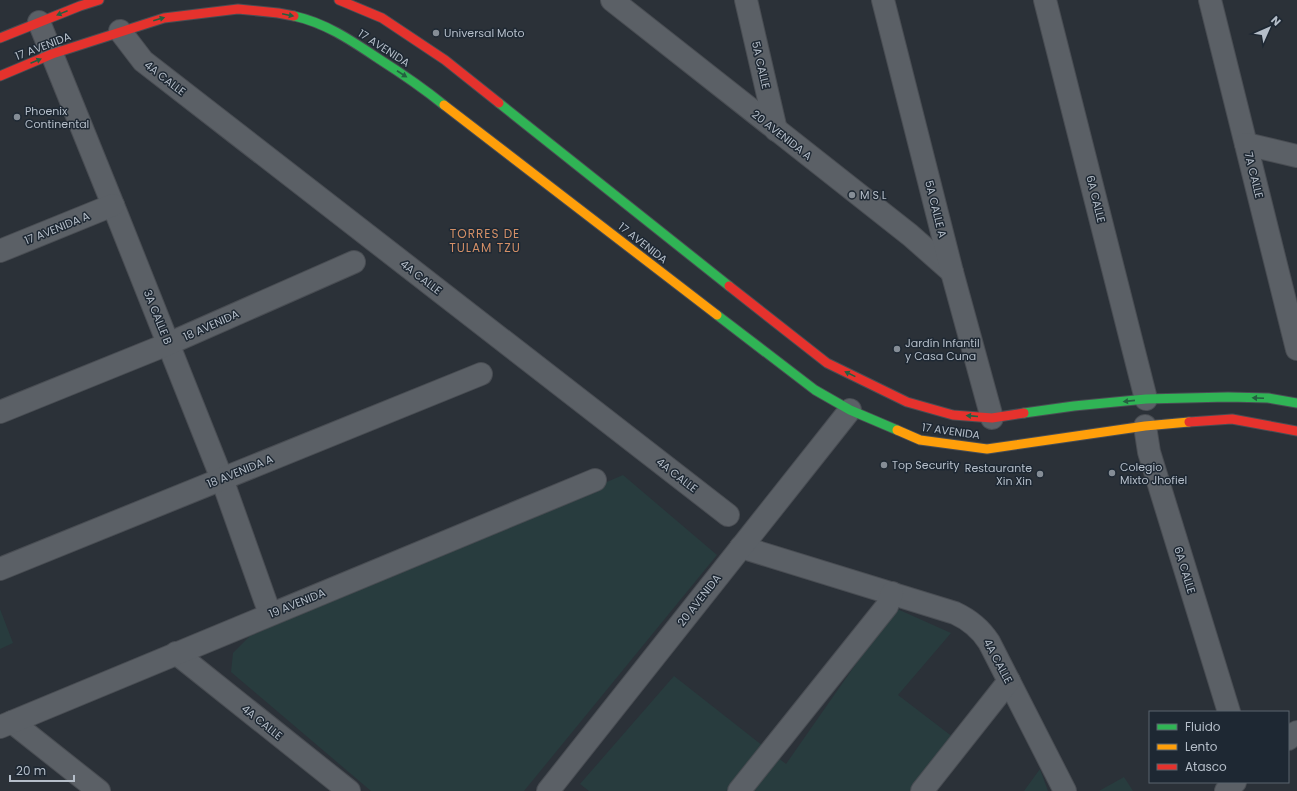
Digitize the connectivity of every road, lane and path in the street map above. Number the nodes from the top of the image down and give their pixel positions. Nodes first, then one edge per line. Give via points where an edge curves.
1 (339, 0) edge
2 (612, 0) edge
3 (746, 0) edge
4 (883, 0) edge
5 (1045, 0) edge
6 (1210, 0) edge
7 (86, 2) edge
8 (39, 22) junction
9 (120, 31) junction
10 (0, 38) edge
11 (52, 54) junction
12 (0, 76) edge
13 (776, 130) junction
14 (1246, 144) junction
15 (1297, 156) edge
16 (113, 205) junction
17 (0, 251) edge
18 (354, 262) dead end
19 (952, 272) junction
20 (168, 344) junction
21 (1297, 350) edge
22 (481, 374) dead end
23 (1146, 399) junction
24 (1297, 404) edge
25 (850, 410) junction
26 (0, 412) edge
27 (992, 418) junction
28 (1145, 426) junction
29 (1297, 432) edge
30 (222, 479) junction
31 (595, 480) dead end
32 (728, 515) dead end
33 (741, 547) junction
34 (0, 569) edge
35 (892, 593) junction
36 (270, 614) junction
37 (176, 653) junction
38 (1009, 681) junction
39 (1229, 711) edge
40 (6, 724) edge
41 (1297, 732) edge
42 (1289, 738) edge
43 (1234, 783) edge
44 (552, 789) edge
45 (99, 791) edge
46 (349, 791) edge
47 (739, 791) edge
48 (922, 791) edge
49 (1065, 791) edge
50 (1226, 791) edge

27 -> 1 main road, 17 AVENIDA via 953,415 907,402 827,363 445,60 382,18
2 - 13 street, 20 AVENIDA A
3 - 13 street, 5A CALLE
4 - 19 street, 5A CALLE A
5 - 23 street, 6A CALLE
6 - 14 street, 7A CALLE
7 -> 8 main road, 17 AVENIDA
8 - 10 main road, 17 AVENIDA
8 - 11 street, 3A CALLE B
9 - 11 main road, 17 AVENIDA
9 -> 25 main road, 17 AVENIDA via 164,18 238,9 278,13 311,20 343,35 417,84 815,390
9 - 32 street, 4A CALLE via 143,61
12 -> 11 main road, 17 AVENIDA
11 - 16 street, 3A CALLE B
13 - 19 street, 20 AVENIDA A via 910,235
14 - 15 street
14 - 21 street, 7A CALLE
16 - 17 street, 17 AVENIDA A
16 - 20 street, 3A CALLE B
18 - 20 street, 18 AVENIDA
19 - 27 street, 5A CALLE A
20 - 26 street, 18 AVENIDA
20 - 30 street, 3A CALLE B
22 - 30 street, 18 AVENIDA A
24 -> 23 main road, 17 AVENIDA via 1268,398
23 -> 27 main road, 17 AVENIDA
25 - 28 main road, 17 AVENIDA via 920,440 987,448
25 - 33 street, 20 AVENIDA
28 - 29 main road, 17 AVENIDA via 1232,419
28 - 39 street, 6A CALLE via 1149,452
30 - 34 street, 18 AVENIDA A
30 - 36 street, 3A CALLE B
31 - 36 street, 19 AVENIDA
33 - 35 street, 4A CALLE
33 - 44 street, 20 AVENIDA
35 - 38 street, 4A CALLE via 955,613 970,621 986,638
35 - 47 street via 887,606
36 - 37 street, 19 AVENIDA
37 - 40 street, 19 AVENIDA
37 - 46 street, 4A CALLE
38 - 48 street
38 - 49 street, 4A CALLE
40 - 45 street
41 - 42 street
43 - 50 street

